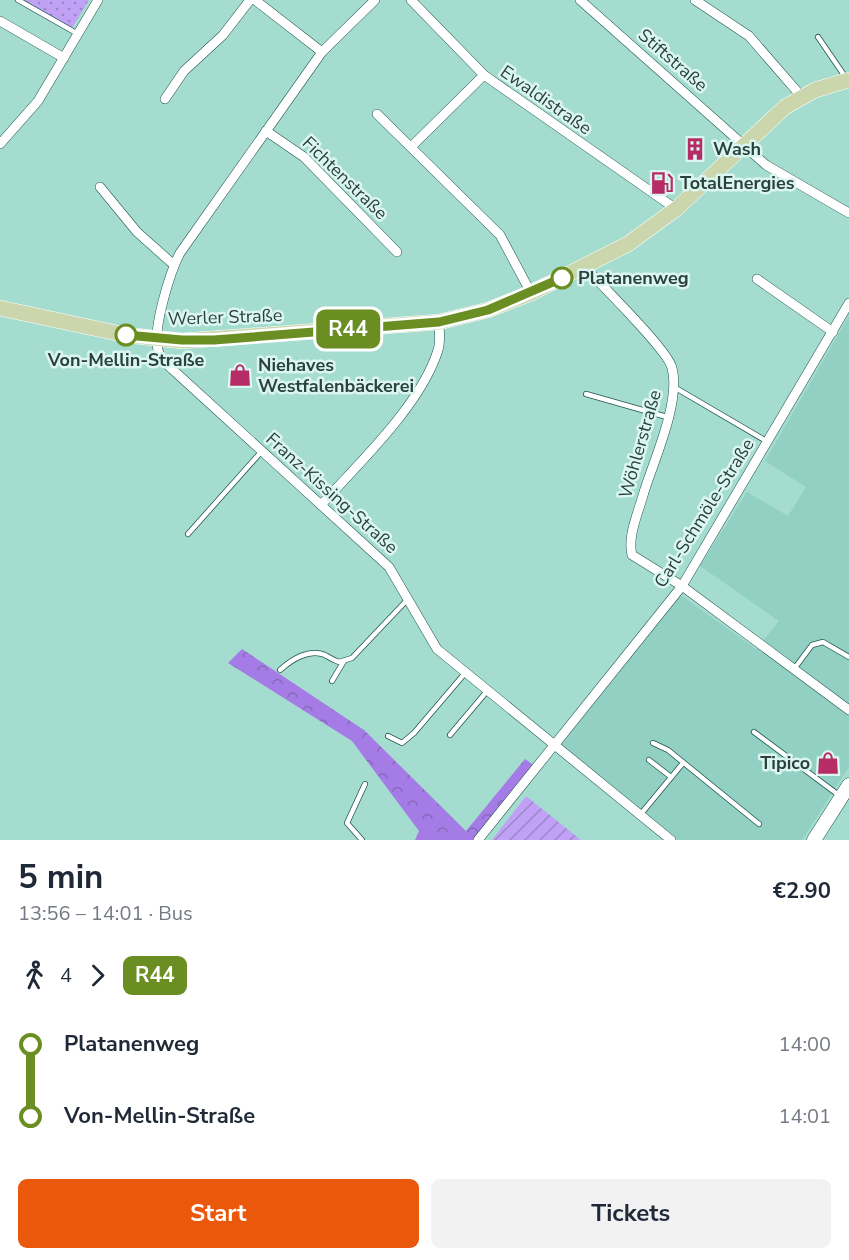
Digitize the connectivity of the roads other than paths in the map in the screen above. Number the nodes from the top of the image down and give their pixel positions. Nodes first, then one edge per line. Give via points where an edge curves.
1 (18, 0) edge
2 (98, 0) edge
3 (250, 0) edge
4 (255, 0) edge
5 (375, 0) edge
6 (411, 0) edge
7 (580, 0) edge
8 (695, 0) edge
9 (0, 21) edge
10 (78, 34) junction
11 (818, 37) dead end
12 (321, 52) junction
13 (64, 57) junction
14 (483, 75) junction
15 (849, 82) edge
16 (801, 96) junction
17 (165, 99) dead end
18 (377, 114) dead end
19 (266, 131) junction
20 (0, 144) edge
21 (744, 145) junction
22 (411, 147) junction
23 (100, 188) dead end
24 (676, 209) junction
25 (849, 213) edge
26 (398, 252) dead end
27 (174, 265) junction
28 (585, 267) junction
29 (757, 279) dead end
30 (531, 292) junction
31 (849, 303) edge
32 (0, 308) edge
33 (439, 322) junction
34 (833, 332) junction
35 (156, 339) junction
36 (674, 387) junction
37 (586, 394) dead end
38 (667, 417) junction
39 (768, 442) junction
40 (262, 451) junction
41 (321, 505) junction
42 (188, 534) dead end
43 (682, 586) junction
44 (408, 599) junction
45 (849, 657) edge
46 (344, 661) junction
47 (794, 669) junction
48 (280, 670) dead end
49 (466, 672) junction
50 (332, 681) dead end
51 (488, 690) junction
52 (849, 710) edge
53 (754, 732) dead end
54 (450, 735) dead end
55 (388, 736) dead end
56 (653, 743) dead end
57 (555, 745) junction
58 (649, 760) dead end
59 (683, 764) junction
60 (671, 777) junction
61 (365, 784) dead end
62 (849, 785) edge
63 (842, 797) junction
64 (640, 815) junction
65 (759, 824) dead end
66 (362, 840) edge
67 (478, 840) edge
68 (670, 840) edge
69 (814, 840) edge

1 - 10 lane
2 - 10 street
3 - 17 street via 224,35 184,71
4 - 12 street
5 - 12 street
6 - 14 street, Ewaldistraße
7 - 21 street, Stiftstraße
8 - 16 street via 749,36
9 - 13 street
10 - 13 street
11 - 15 lane
12 - 19 street
13 - 20 street via 38,100
14 - 22 street
14 - 24 street, Ewaldistraße
15 - 16 main road, Werler Straße
16 - 21 main road, Werler Straße
18 - 22 street
19 - 26 street, Fichtenstraße via 304,157
19 - 27 street
21 - 24 main road, Werler Straße
21 - 25 street, Stiftstraße via 766,165
22 - 30 street via 507,245
23 - 27 street via 137,232
24 - 28 main road, Werler Straße via 628,244
27 - 35 street
28 - 30 main road, Werler Straße
28 - 36 street, Wöhlerstraße via 669,359
29 - 34 street
30 - 33 main road, Werler Straße via 488,310
31 - 34 street, Carl-Schmöle-Straße
32 - 35 main road, Werler Straße
33 - 35 main road, Werler Straße via 214,340
33 - 41 street via 438,349 414,395 381,439
34 - 39 street, Carl-Schmöle-Straße
35 - 40 street, Franz-Kissing-Straße via 163,360
36 - 38 street, Wöhlerstraße
36 - 39 lane
37 - 38 lane
38 - 43 street, Wöhlerstraße via 635,522 632,555
39 - 43 street, Carl-Schmöle-Straße
40 - 41 street, Franz-Kissing-Straße
40 - 42 lane
41 - 44 street, Franz-Kissing-Straße via 389,567
43 - 47 street
43 - 57 street, Carl-Schmöle-Straße
44 - 46 lane via 352,658
44 - 49 street, Franz-Kissing-Straße via 437,649
45 - 47 lane via 823,642 812,645
46 - 48 lane via 311,654 292,658
46 - 50 lane
47 - 52 street
49 - 51 street, Franz-Kissing-Straße
49 - 55 lane via 402,743
51 - 54 lane
51 - 57 street, Franz-Kissing-Straße
53 - 63 lane
56 - 59 lane
57 - 64 street, Franz-Kissing-Straße
57 - 67 street, Carl-Schmöle-Straße
58 - 60 lane
59 - 60 lane
59 - 65 lane
60 - 64 lane
61 - 66 lane via 347,823
62 - 63 main road
63 - 69 main road
64 - 68 street, Franz-Kissing-Straße

